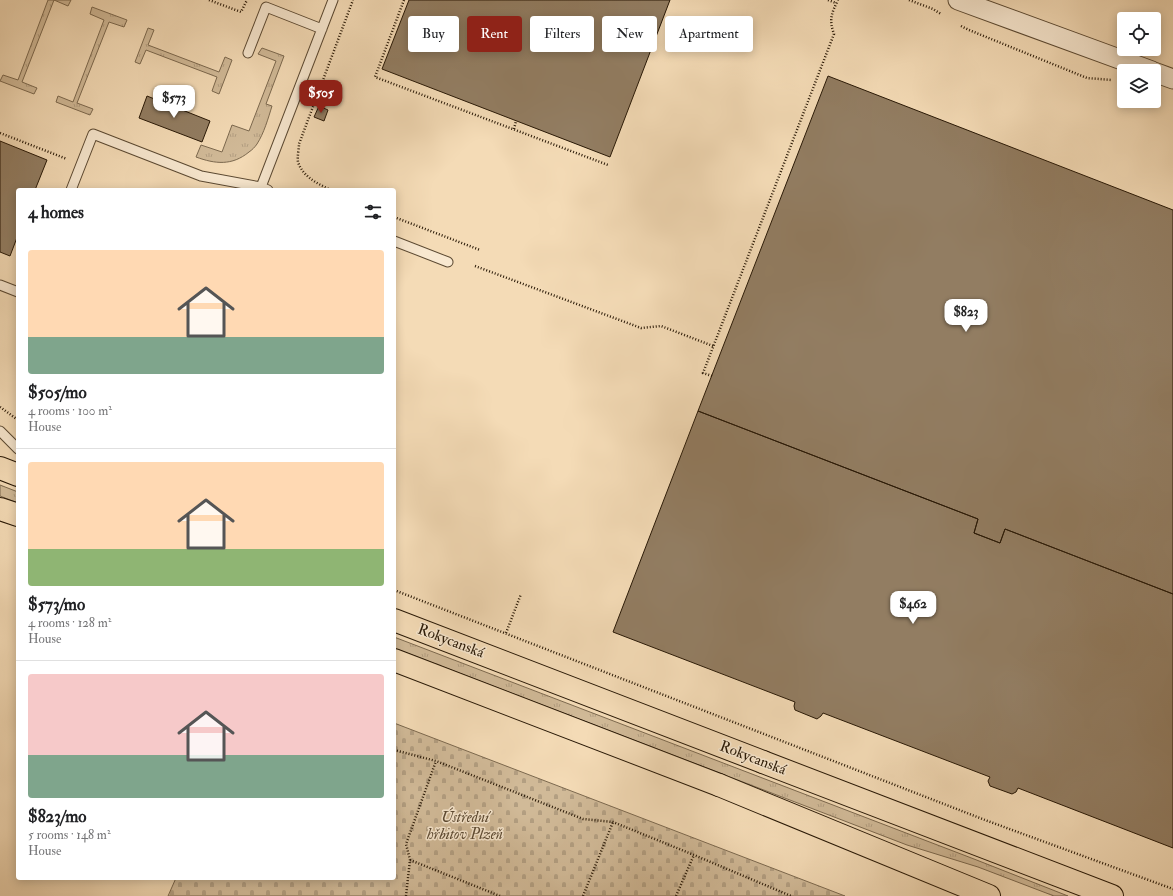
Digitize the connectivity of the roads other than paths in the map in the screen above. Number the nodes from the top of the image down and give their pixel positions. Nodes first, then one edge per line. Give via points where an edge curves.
1 (333, 0) edge
2 (958, 0) edge
3 (322, 29) junction
4 (248, 53) dead end
5 (1134, 64) edge
6 (1161, 74) edge
7 (1173, 79) edge
8 (72, 188) edge
9 (260, 188) edge
10 (265, 188) edge
11 (396, 241) edge
12 (448, 262) dead end
13 (0, 285) edge
14 (16, 291) edge
15 (0, 430) edge
16 (16, 447) edge
17 (0, 468) edge
18 (16, 474) edge
19 (0, 508) edge
20 (16, 515) edge
21 (396, 621) edge
22 (396, 661) edge
23 (989, 896) edge
24 (1112, 896) edge

1 - 3 lane
2 - 5 street
3 - 4 lane via 266,7
3 - 10 lane
6 - 7 street
8 - 9 lane via 93,134 201,176
11 - 12 lane
13 - 14 lane
15 - 16 lane
17 - 18 main road
19 - 20 main road
21 - 24 main road, Rokycanská
22 - 23 main road via 719,785

